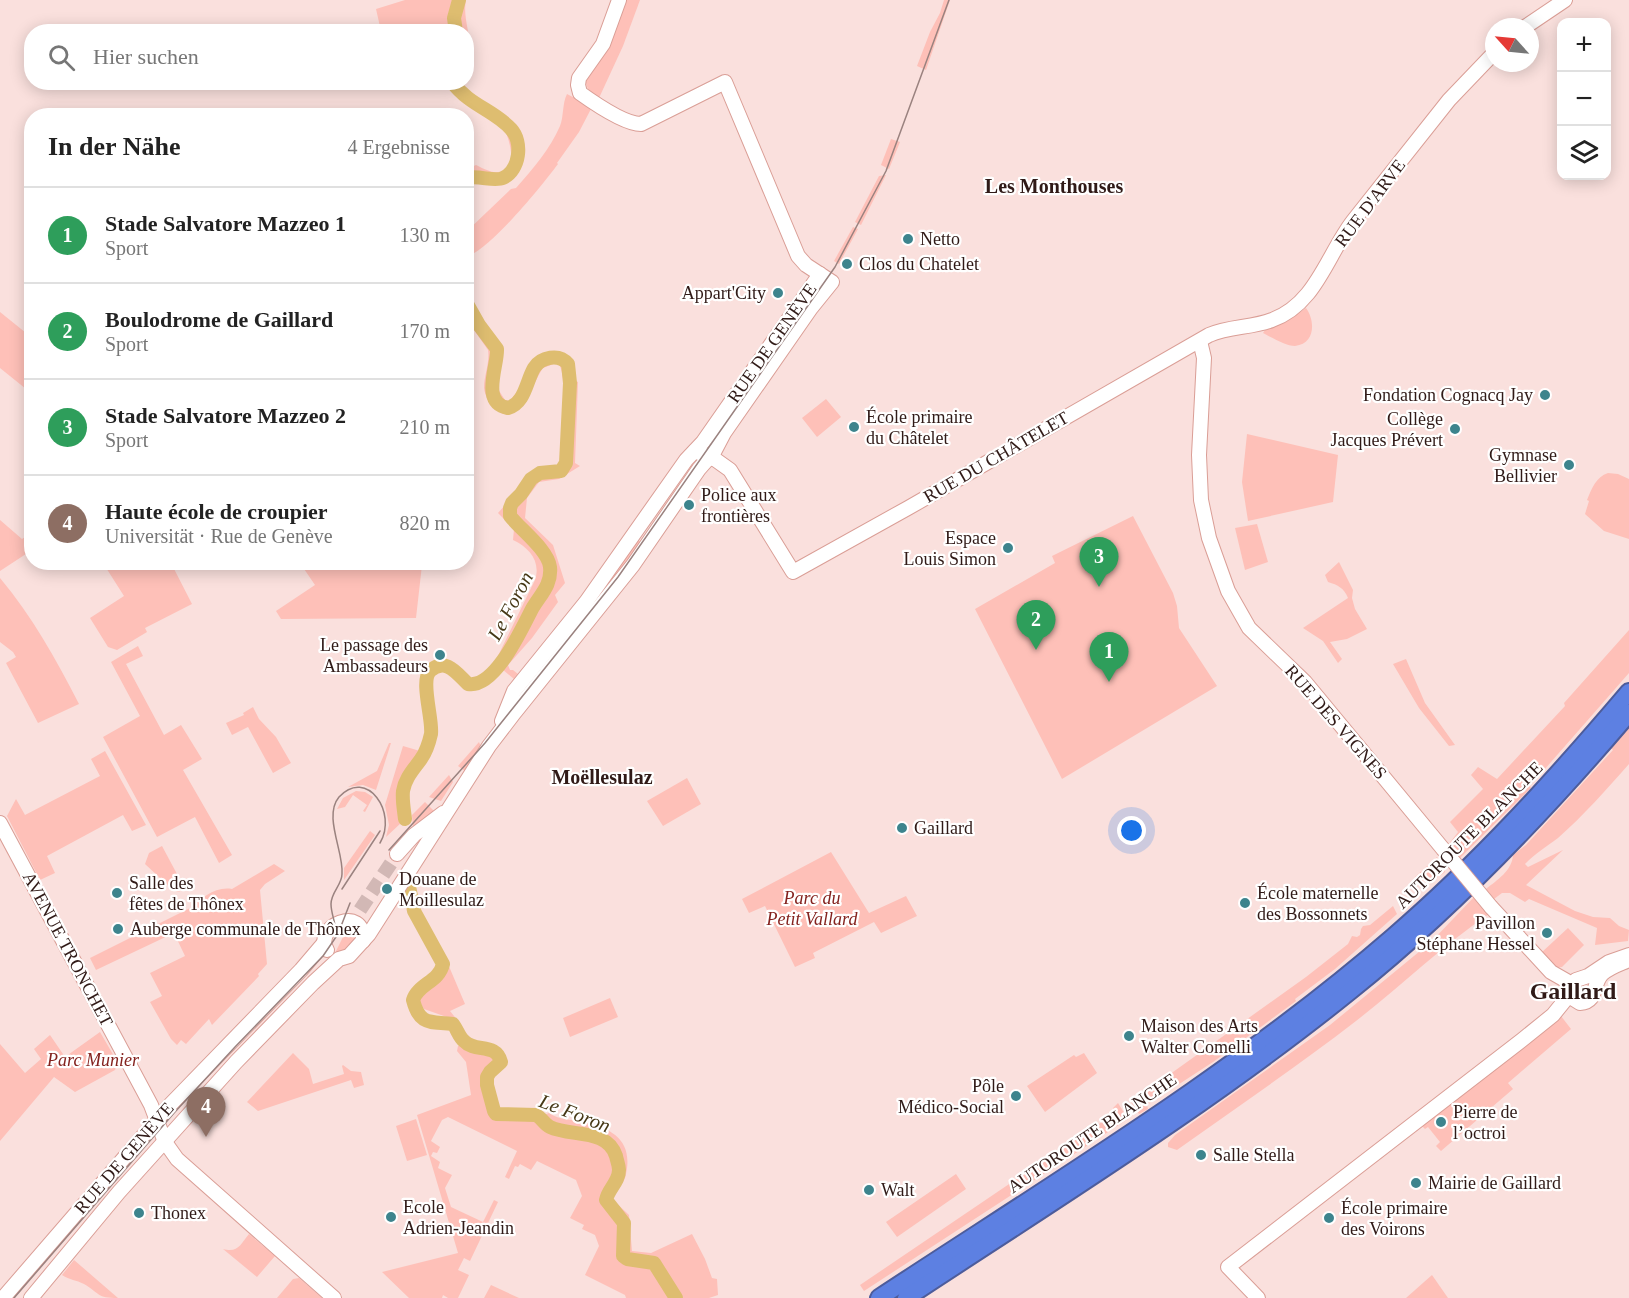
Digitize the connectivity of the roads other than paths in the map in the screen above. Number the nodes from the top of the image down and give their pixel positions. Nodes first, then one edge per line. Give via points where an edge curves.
1 (619, 0) edge
2 (1566, 0) edge
3 (1539, 18) edge
4 (1485, 62) edge
5 (826, 278) junction
6 (1200, 341) junction
7 (695, 452) junction
8 (709, 458) junction
9 (1629, 692) edge
10 (1629, 713) edge
11 (505, 720) junction
12 (447, 810) junction
13 (0, 823) edge
14 (411, 838) junction
15 (427, 845) junction
16 (397, 854) tunnel mouth
17 (363, 942) junction
18 (324, 943) junction
19 (1629, 954) edge
20 (339, 959) junction
21 (1629, 960) edge
22 (1594, 989) junction
23 (1576, 990) junction
24 (144, 1091) junction
25 (176, 1098) junction
26 (157, 1119) junction
27 (165, 1142) junction
28 (3, 1298) edge
29 (31, 1298) edge
30 (334, 1298) edge
31 (879, 1298) edge
32 (906, 1298) edge
33 (1258, 1298) edge

1 - 5 main road via 605,40 578,82 582,94 630,122 641,124 725,82 798,256
2 - 3 main road
4 - 6 main road, RUE D'ARVE via 1449,100 1348,228 1301,302 1272,320 1224,329
5 - 7 main road, RUE DE GENÈVE
5 - 8 main road, RUE DE GENÈVE via 808,313
6 - 8 main road, RUE DU CHÂTELET via 793,572 731,472
6 - 23 main road, RUE DES VIGNES, bridge via 1204,358 1201,500 1214,556 1249,628 1305,682 1491,907 1551,972
7 - 8 main road
7 - 11 main road, RUE DE GENÈVE via 586,603 514,691
8 - 11 main road, RUE DE GENÈVE via 633,565
9 - 31 highway, AUTOROUTE BLANCHE via 1480,856 1395,936 1333,987 1161,1112
10 - 32 highway, AUTOROUTE BLANCHE via 1483,872 1352,990 1183,1114
11 - 12 main road, RUE DE GENÈVE
12 - 14 main road, RUE DE GENÈVE
12 - 15 main road, RUE DE GENÈVE
13 - 24 main road, AVENUE TRONCHET
14 - 15 main road
14 - 16 main road, RUE DE GENÈVE
15 - 17 main road, RUE DE GENÈVE
17 - 18 main road, RUE DE GENÈVE via 356,916 334,927
17 - 20 main road, RUE DE GENÈVE via 349,956
18 - 20 main road via 331,955
18 - 25 main road, RUE DE GENÈVE
19 - 23 main road via 1612,961
20 - 27 main road, RUE DE GENÈVE via 260,1037
21 - 22 main road via 1606,971
22 - 23 main road, RUE DES VIGNES via 1591,982
22 - 23 main road via 1591,1000 1585,1003
23 - 33 main road via 1552,1015 1228,1267
24 - 25 main road via 159,1098
24 - 26 main road, AVENUE TRONCHET
25 - 26 main road, RUE DE GENÈVE
26 - 27 main road, AVENUE TRONCHET
26 - 28 main road, RUE DE GENÈVE
27 - 29 main road, RUE DE GENÈVE
27 - 30 main road, AVENUE TRONCHET via 204,1185

